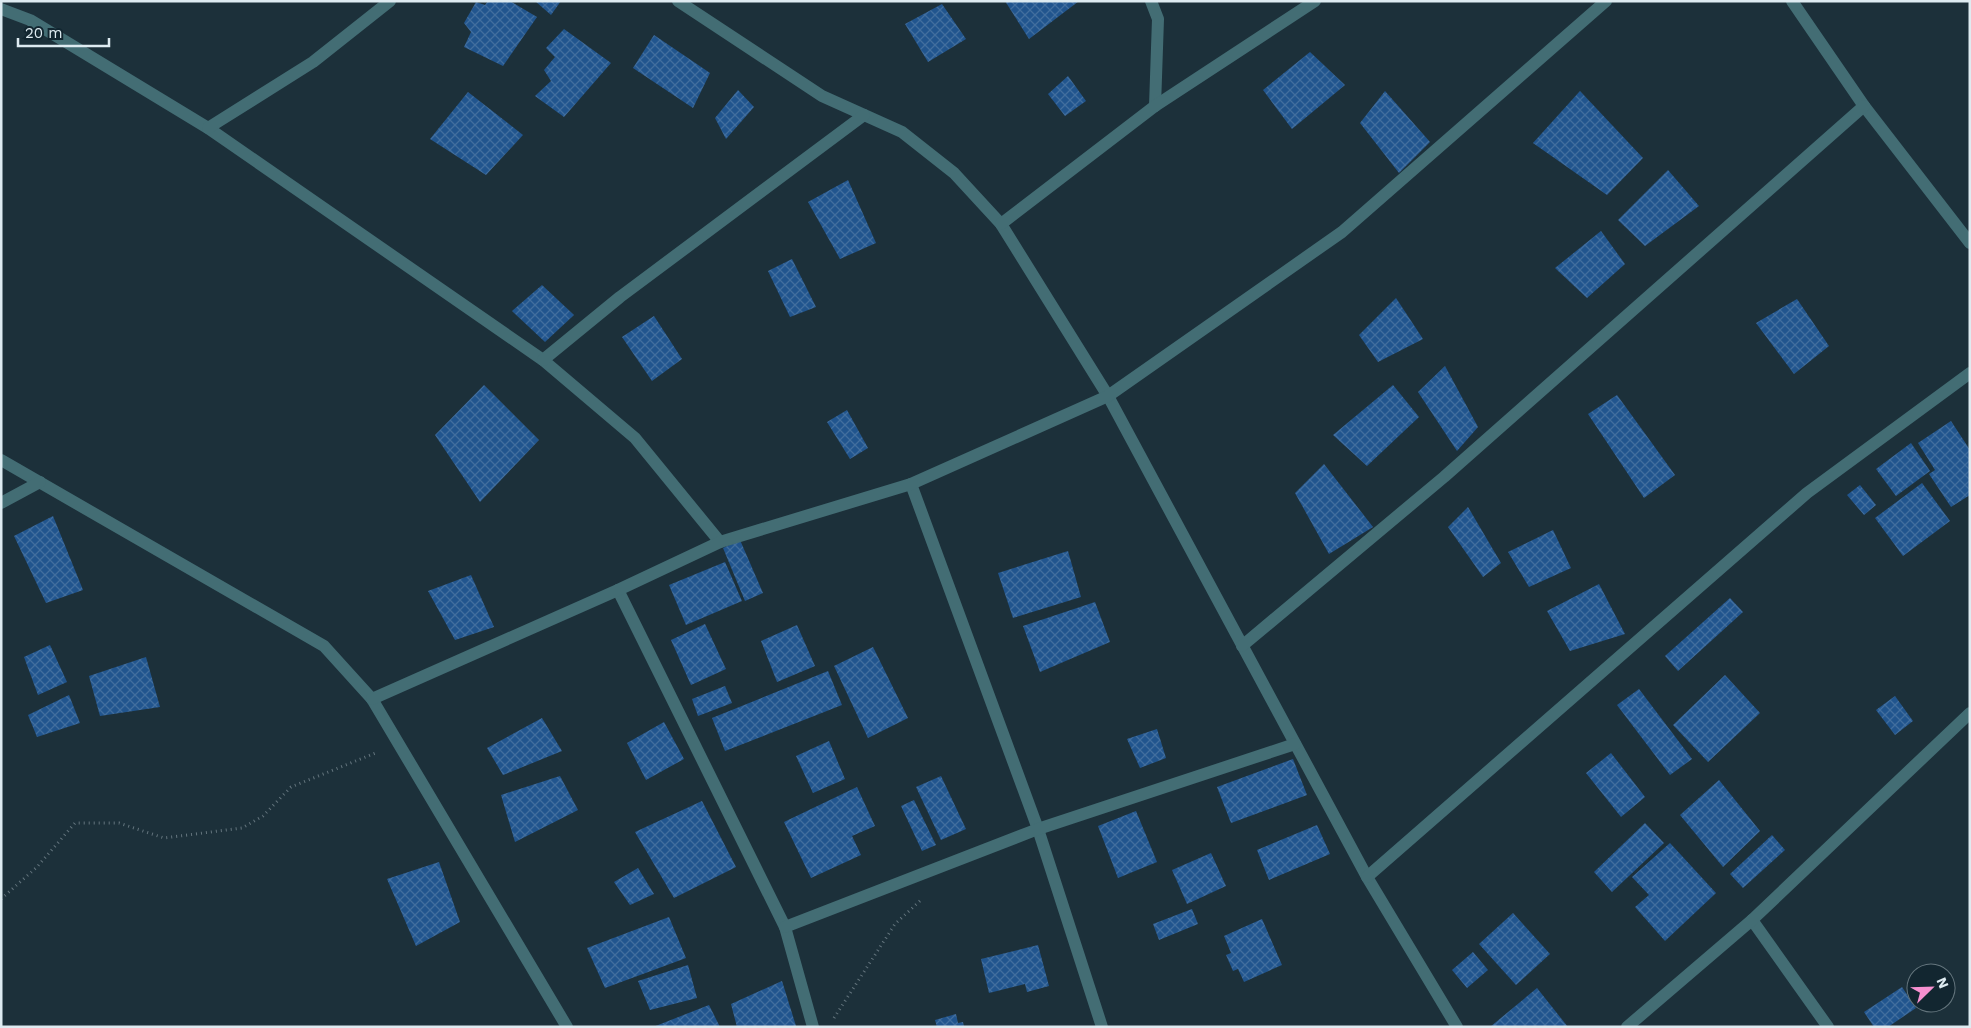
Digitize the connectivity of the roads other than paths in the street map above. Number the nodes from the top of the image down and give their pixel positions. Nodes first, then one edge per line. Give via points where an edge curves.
1 (390, 1) edge
2 (678, 1) edge
3 (1151, 1) edge
4 (1315, 1) edge
5 (1606, 1) edge
6 (1792, 1) edge
7 (1, 9) edge
8 (1155, 106) junction
9 (1864, 106) junction
10 (864, 115) junction
11 (208, 128) junction
12 (1001, 224) junction
13 (1970, 243) edge
14 (543, 360) junction
15 (1970, 372) edge
16 (1108, 396) junction
17 (1, 460) edge
18 (40, 482) junction
19 (911, 484) junction
20 (1, 503) edge
21 (720, 542) junction
22 (618, 590) junction
23 (1242, 646) junction
24 (372, 699) junction
25 (1970, 712) edge
26 (1294, 744) junction
27 (1038, 829) junction
28 (1367, 876) junction
29 (1752, 920) junction
30 (785, 927) junction
31 (567, 1027) edge
32 (813, 1027) edge
33 (1102, 1027) edge
34 (1457, 1027) edge
35 (1627, 1027) edge
36 (1828, 1027) edge

1 - 11 street via 313,62
2 - 10 street via 822,96
3 - 8 street via 1158,19
4 - 8 street
5 - 16 street via 1342,232
6 - 9 street
7 - 11 street via 30,20
8 - 12 street
9 - 13 street
9 - 23 street via 1444,477
10 - 12 street via 902,132 954,173
10 - 14 street via 620,297
11 - 14 street
12 - 16 street
14 - 21 street via 635,438
15 - 28 street via 1808,493
16 - 19 street
16 - 23 street
17 - 18 street
18 - 20 street
18 - 24 street via 324,646
19 - 21 street
19 - 27 street
21 - 22 street
22 - 24 street
22 - 30 street
23 - 26 street
24 - 31 street
25 - 29 street
26 - 27 street
26 - 28 street
27 - 30 street
27 - 33 street
28 - 34 street
29 - 35 street
29 - 36 street
30 - 32 street

